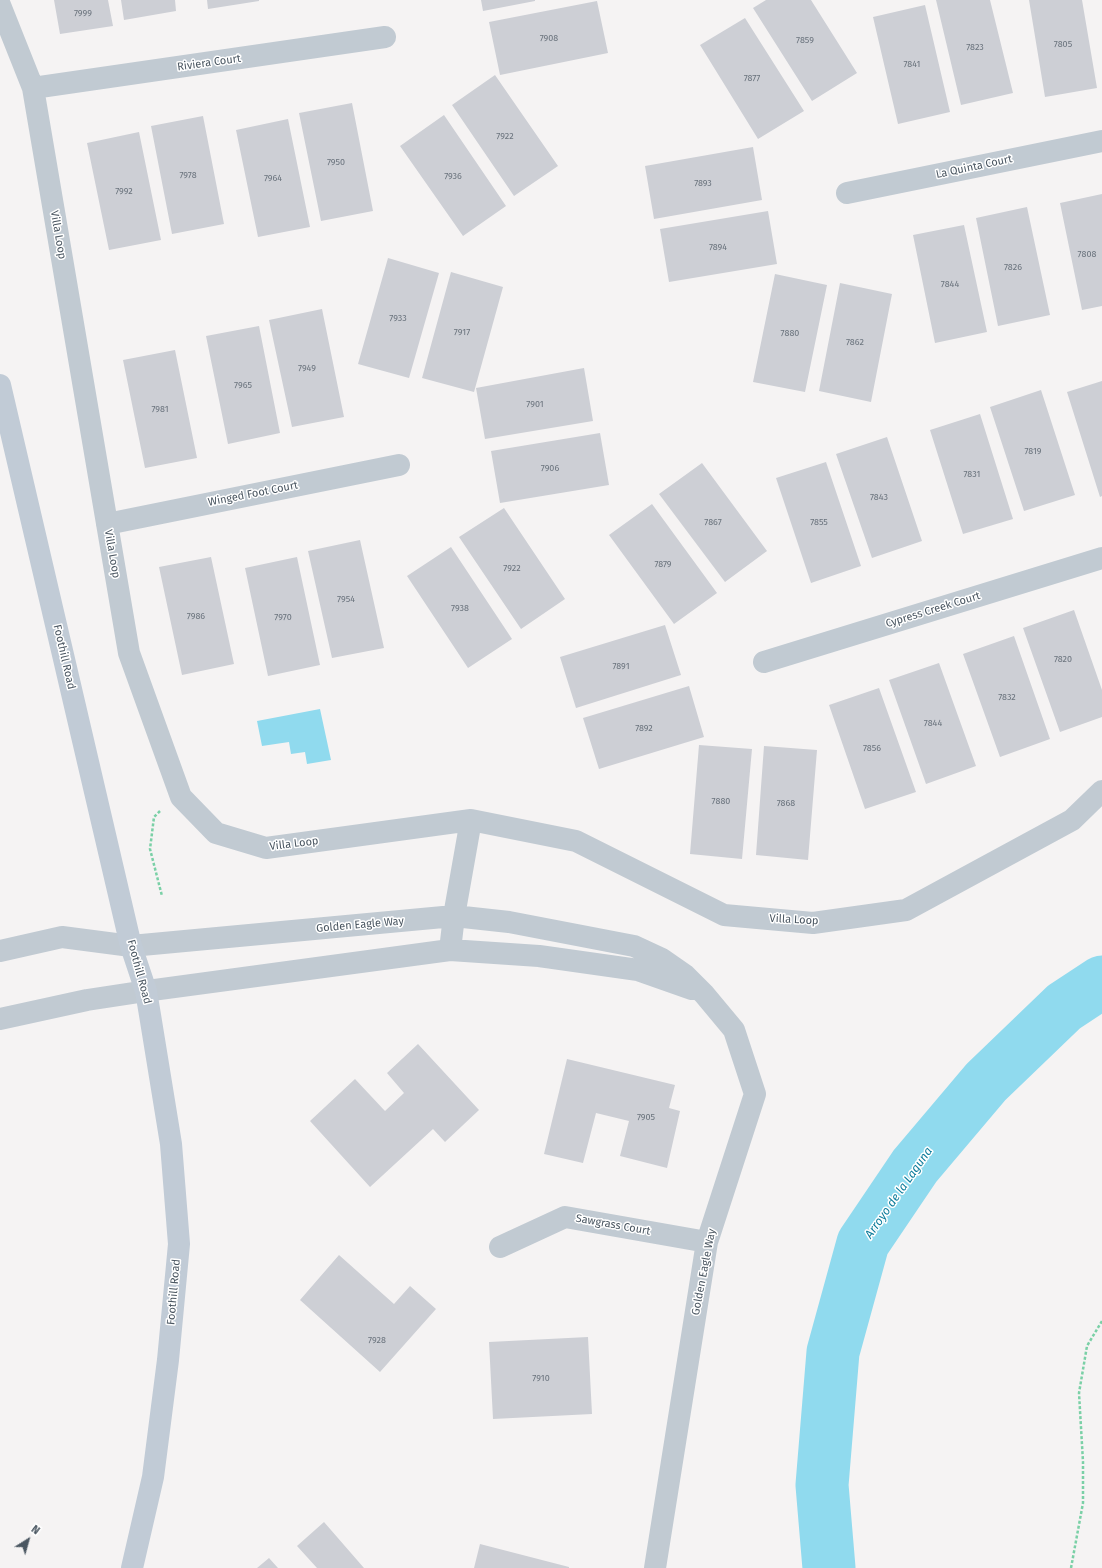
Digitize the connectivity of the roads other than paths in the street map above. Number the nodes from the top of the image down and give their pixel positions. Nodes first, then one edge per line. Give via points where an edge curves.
1 (0, 5) edge
2 (385, 37) dead end
3 (33, 88) junction
4 (1102, 141) edge
5 (847, 193) dead end
6 (0, 385) edge
7 (399, 465) dead end
8 (107, 524) junction
9 (1102, 558) edge
10 (764, 662) dead end
11 (1102, 791) edge
12 (470, 820) junction
13 (454, 916) junction
14 (131, 946) junction
15 (450, 950) junction
16 (0, 951) edge
17 (146, 991) junction
18 (704, 994) junction
19 (0, 1019) edge
20 (707, 1242) junction
21 (500, 1247) dead end
22 (132, 1568) edge
23 (655, 1568) edge

1 - 3 street, Villa Loop
2 - 3 street, Riviera Court
3 - 8 street, Villa Loop
4 - 5 street, La Quinta Court
6 - 14 main road, Foothill Road
7 - 8 street, Winged Foot Court
8 - 12 street, Villa Loop via 129,653 181,797 216,833 266,848
9 - 10 street, Cypress Creek Court
11 - 12 street, Villa Loop via 1072,820 906,910 813,923 724,914 576,841
12 - 13 street
13 - 14 street, Golden Eagle Way
13 - 15 street
13 - 18 street, Golden Eagle Way via 509,922 634,946 662,959 685,975
14 - 16 street, Golden Eagle Way via 62,937
14 - 17 main road, Foothill Road
15 - 17 street
15 - 18 street via 539,956 638,970
17 - 19 street via 87,1000
17 - 22 main road, Foothill Road via 171,1144 179,1244 153,1477
18 - 20 street, Golden Eagle Way via 734,1030 755,1094
20 - 21 street, Sawgrass Court via 565,1217
20 - 23 street, Golden Eagle Way

